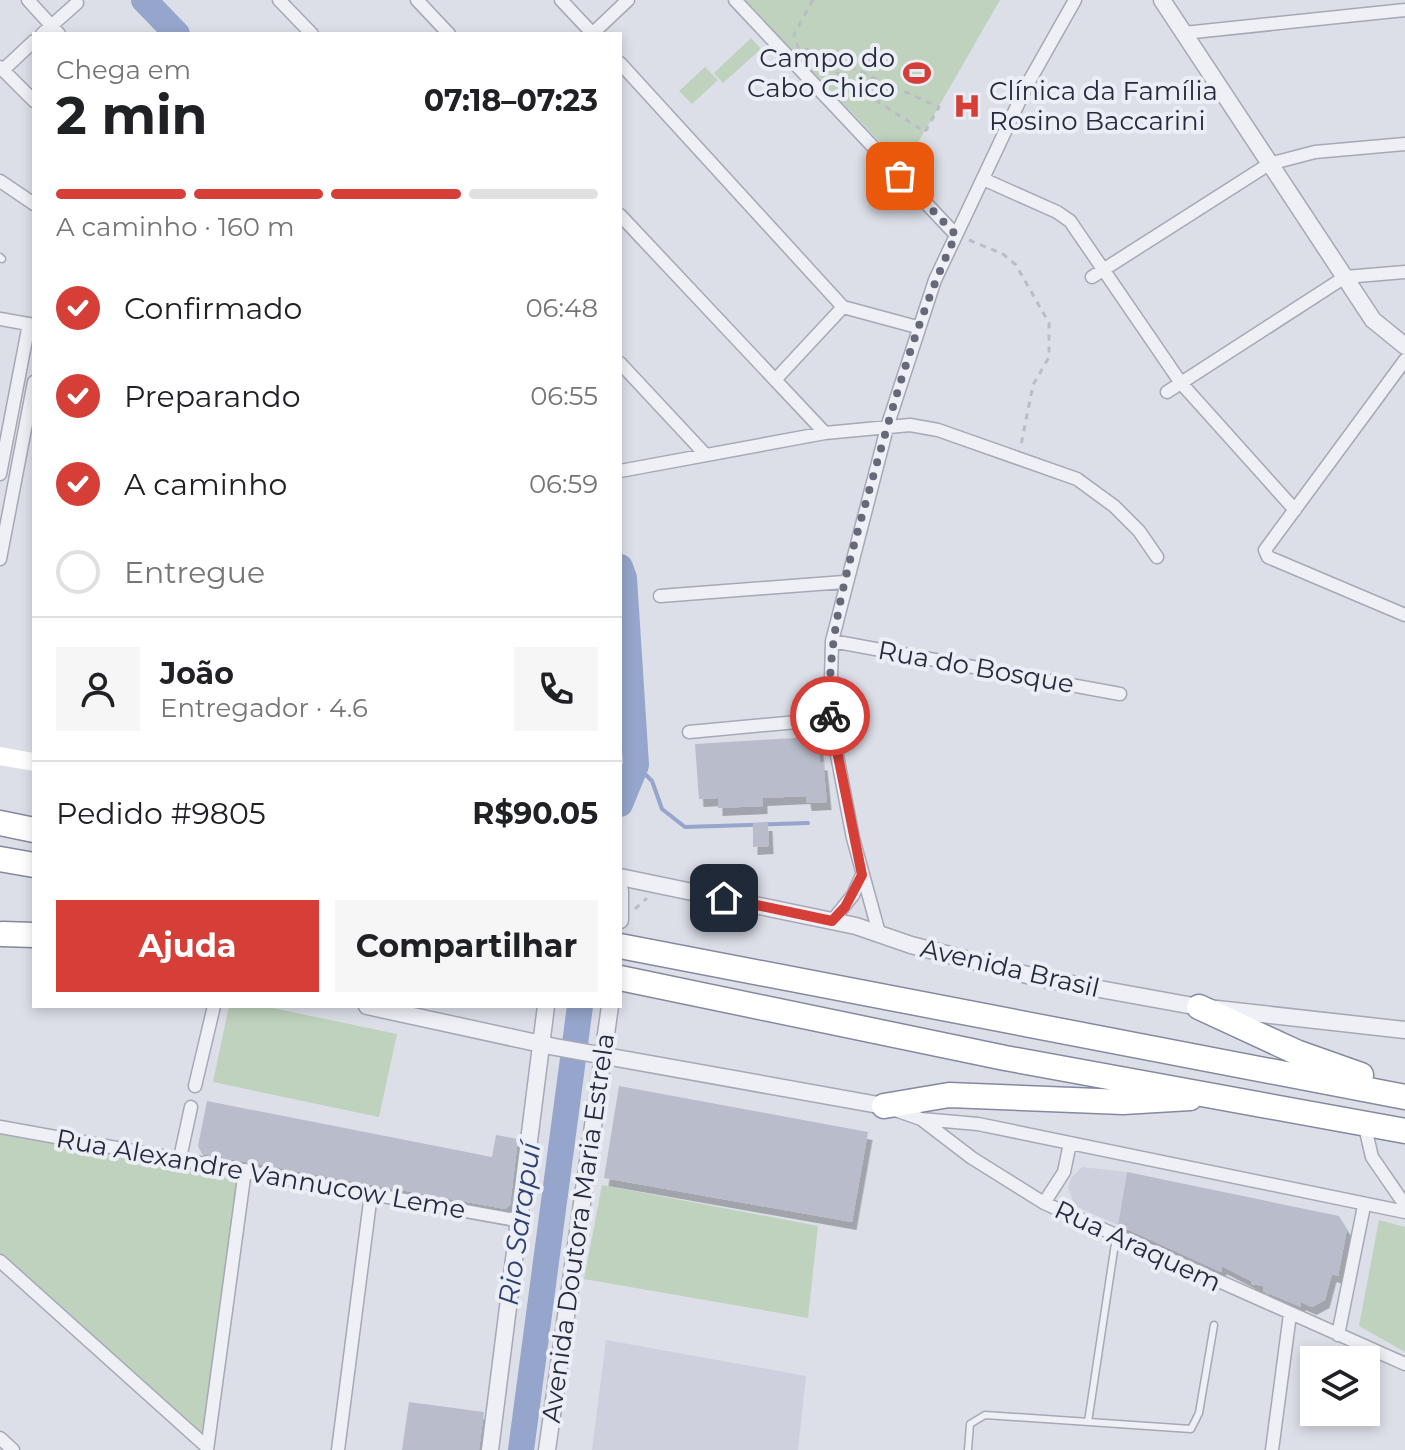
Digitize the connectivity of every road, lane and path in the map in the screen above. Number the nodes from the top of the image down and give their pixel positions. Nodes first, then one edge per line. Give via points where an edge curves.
1 (28, 0) edge
2 (279, 0) edge
3 (417, 0) edge
4 (561, 0) edge
5 (628, 0) edge
6 (735, 0) edge
7 (813, 0) edge
8 (1075, 0) edge
9 (1162, 0) edge
10 (77, 3) dead end
11 (1405, 10) edge
12 (50, 31) edge
13 (310, 32) edge
14 (447, 32) edge
15 (591, 32) edge
16 (595, 32) edge
17 (1184, 33) junction
18 (32, 43) edge
19 (819, 53) junction
20 (622, 65) edge
21 (2, 68) edge
22 (32, 99) edge
23 (1405, 144) edge
24 (1269, 164) junction
25 (983, 179) junction
26 (0, 181) edge
27 (32, 203) edge
28 (622, 217) edge
29 (956, 235) junction
30 (1103, 268) junction
31 (1405, 272) edge
32 (1092, 277) dead end
33 (1345, 277) junction
34 (843, 307) junction
35 (0, 319) edge
36 (31, 325) edge
37 (917, 327) junction
38 (1405, 346) edge
39 (1405, 360) edge
40 (622, 365) edge
41 (775, 380) junction
42 (1181, 383) junction
43 (32, 392) edge
44 (1167, 392) dead end
45 (888, 424) junction
46 (825, 433) junction
47 (704, 453) junction
48 (1019, 457) junction
49 (622, 471) edge
50 (0, 474) edge
51 (1295, 510) junction
52 (1157, 557) dead end
53 (0, 559) edge
54 (844, 582) junction
55 (660, 596) dead end
56 (1405, 615) edge
57 (832, 641) junction
58 (1120, 694) dead end
59 (830, 719) junction
60 (689, 732) dead end
61 (0, 756) edge
62 (32, 762) edge
63 (0, 823) edge
64 (32, 830) edge
65 (0, 859) edge
66 (32, 865) edge
67 (862, 875) junction
68 (622, 877) edge
69 (670, 887) junction
70 (625, 918) edge
71 (832, 921) junction
72 (879, 933) junction
73 (1, 934) edge
74 (32, 937) edge
75 (624, 947) edge
76 (622, 978) edge
77 (1199, 1007) junction
78 (214, 1008) edge
79 (376, 1008) edge
80 (546, 1008) edge
81 (610, 1008) edge
82 (1405, 1030) edge
83 (521, 1040) junction
84 (548, 1046) junction
85 (604, 1057) junction
86 (637, 1063) junction
87 (538, 1065) junction
88 (599, 1085) junction
89 (195, 1086) dead end
90 (1405, 1090) edge
91 (1220, 1095) junction
92 (1405, 1097) edge
93 (884, 1106) junction
94 (191, 1107) dead end
95 (921, 1119) junction
96 (1364, 1123) junction
97 (0, 1127) edge
98 (1405, 1131) edge
99 (1070, 1143) junction
100 (180, 1158) junction
101 (245, 1170) junction
102 (371, 1194) junction
103 (1044, 1203) junction
104 (1405, 1205) edge
105 (1364, 1206) junction
106 (1405, 1212) edge
107 (521, 1221) junction
108 (1116, 1237) junction
109 (0, 1261) edge
110 (1290, 1314) junction
111 (1214, 1325) dead end
112 (1338, 1335) junction
113 (1405, 1364) edge
114 (1088, 1422) junction
115 (0, 1438) edge
116 (207, 1449) edge
117 (13, 1450) edge
118 (338, 1450) edge
119 (490, 1450) edge
120 (547, 1450) edge
121 (968, 1450) edge
122 (1272, 1450) edge

1 - 12 street
2 - 13 street
3 - 14 street
4 - 15 street
5 - 16 street
6 - 29 street
7 - 19 path via 794,34 798,47
8 - 25 street
9 - 17 street
10 - 12 street
11 - 17 street
17 - 24 street
18 - 21 street
19 - 19 path via 939,107 925,132 844,80
20 - 34 street
21 - 22 street
23 - 24 street via 1315,152
24 - 30 street
24 - 33 street
25 - 29 street
25 - 30 street via 1070,221
26 - 27 street
28 - 41 street
29 - 37 street
29 - 48 path via 1003,254 1016,265 1049,323 1049,357 1033,385
30 - 32 street
30 - 42 street
31 - 33 street
33 - 38 street via 1373,320
33 - 42 street
34 - 37 street
34 - 41 street
35 - 36 street
36 - 50 street
37 - 45 street
39 - 51 street
40 - 47 street
41 - 46 street
42 - 44 street
42 - 51 street
43 - 53 street
45 - 46 street
45 - 48 street via 938,430
45 - 54 street
46 - 47 street
47 - 49 street
48 - 52 street via 1077,479 1114,506
51 - 56 street via 1266,546 1268,557
54 - 55 street
54 - 57 street
57 - 58 street, Rua do Bosque
57 - 59 street
59 - 60 street
59 - 67 street
61 - 62 main road
63 - 64 highway
65 - 66 highway
67 - 71 street
67 - 72 street
68 - 69 street, Avenida Brasil
69 - 70 path via 646,898
69 - 71 street, Avenida Brasil
71 - 72 street, Avenida Brasil
72 - 77 street, Avenida Brasil via 1039,978
73 - 74 highway
75 - 92 highway, Avenida Brasil
76 - 91 highway via 1005,1058
77 - 82 street, Avenida Brasil
77 - 90 highway via 1296,1052
78 - 89 street
79 - 83 street
80 - 84 street
81 - 85 street, Avenida Doutora Maria Estrela
83 - 84 street
83 - 87 street
84 - 85 street
84 - 87 street
85 - 86 street
85 - 88 street, Avenida Doutora Maria Estrela
86 - 88 street
86 - 93 street
87 - 107 street
88 - 120 street, Avenida Doutora Maria Estrela
91 - 93 highway via 1123,1102 949,1095
91 - 96 highway
93 - 95 street, Rua Araquem
94 - 100 street
95 - 99 street via 978,1124
95 - 103 street, Rua Araquem
96 - 98 highway
96 - 104 street via 1372,1157
97 - 100 street, Rua Alexandre Vannucow Leme
99 - 103 street via 1064,1172
99 - 105 street
100 - 101 street, Rua Alexandre Vannucow Leme
101 - 102 street, Rua Alexandre Vannucow Leme
101 - 116 street
102 - 107 street, Rua Alexandre Vannucow Leme
102 - 118 street
103 - 108 street, Rua Araquem
105 - 106 street
105 - 112 street
107 - 119 street
108 - 110 street, Rua Araquem
108 - 114 lane
109 - 116 street
110 - 112 street, Rua Araquem
110 - 122 street
111 - 114 lane via 1199,1413 1191,1429
112 - 113 street, Rua Araquem
114 - 121 lane via 985,1415 970,1424
115 - 117 street

